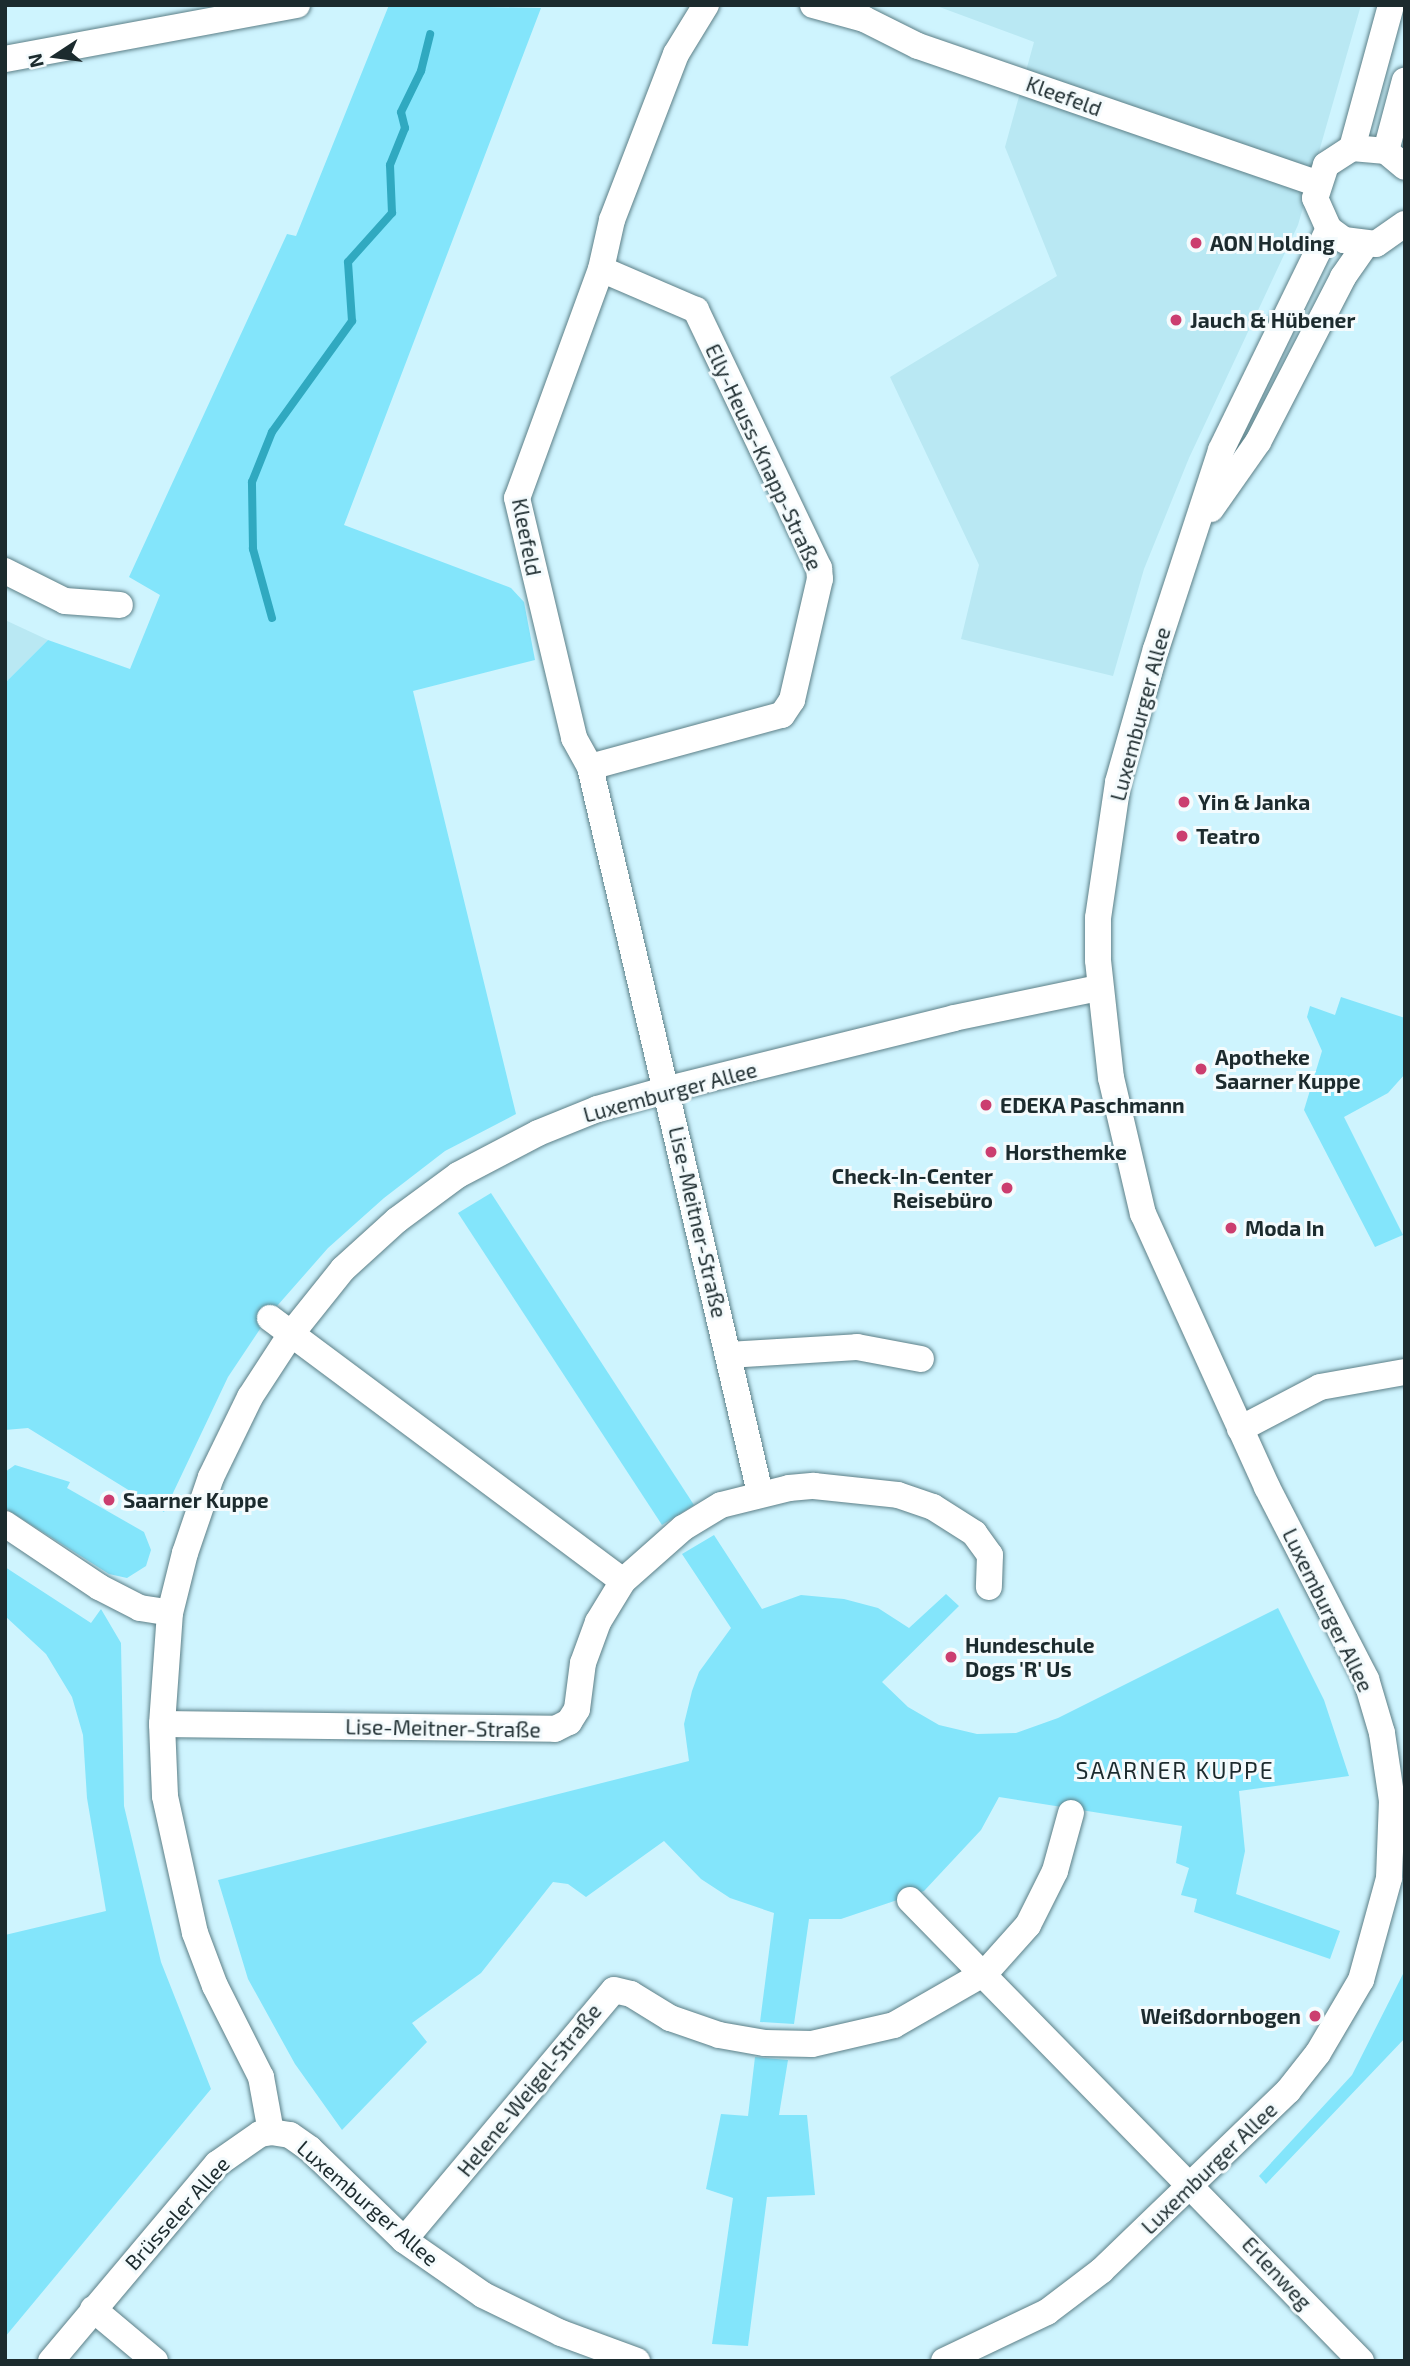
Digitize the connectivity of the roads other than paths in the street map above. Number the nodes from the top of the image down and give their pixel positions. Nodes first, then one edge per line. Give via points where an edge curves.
1 (297, 5) edge
2 (706, 5) edge
3 (813, 5) edge
4 (1391, 5) edge
5 (5, 59) edge
6 (1405, 80) edge
7 (1352, 148) junction
8 (1395, 159) edge
9 (1317, 183) junction
10 (1405, 224) edge
11 (1329, 229) junction
12 (1365, 245) junction
13 (601, 269) junction
14 (1197, 528) junction
15 (5, 571) edge
16 (120, 605) dead end
17 (590, 767) junction
18 (1099, 988) junction
19 (668, 1088) junction
20 (270, 1318) dead end
21 (291, 1334) junction
22 (728, 1355) junction
23 (921, 1359) dead end
24 (1405, 1373) edge
25 (1240, 1429) junction
26 (760, 1493) junction
27 (5, 1524) edge
28 (623, 1581) junction
29 (989, 1587) dead end
30 (170, 1613) junction
31 (162, 1724) junction
32 (1071, 1813) dead end
33 (910, 1900) dead end
34 (986, 1972) junction
35 (271, 2132) junction
36 (1191, 2187) junction
37 (404, 2240) junction
38 (93, 2309) junction
39 (51, 2361) edge
40 (155, 2361) edge
41 (637, 2361) edge
42 (944, 2361) edge
43 (1361, 2361) edge

1 - 5 street
2 - 13 street, Kleefeld via 676,54 612,219
3 - 9 street, Kleefeld via 864,19 918,46
4 - 7 street
6 - 8 street
7 - 8 street
7 - 9 street via 1326,165
9 - 11 street via 1318,213
10 - 12 street via 1398,233
11 - 12 street via 1344,240
11 - 14 street, Luxemburger Allee via 1220,450
12 - 14 street, Luxemburger Allee via 1343,277 1258,442
13 - 17 street, Kleefeld via 517,498 574,738
13 - 17 street, Elly-Heuss-Knapp-Straße via 696,310 819,568 820,579 792,700 782,715
14 - 18 street, Luxemburger Allee via 1118,782 1098,918
15 - 16 street via 65,601
17 - 19 street, Kleefeld
18 - 19 street, Luxemburger Allee via 954,1018
18 - 25 street, Luxemburger Allee via 1123,1140 1143,1214
19 - 21 street, Luxemburger Allee via 597,1108 458,1175 397,1220 343,1269
19 - 22 street, Lise-Meitner-Straße
20 - 21 street
21 - 28 street
21 - 30 street, Luxemburger Allee via 250,1397 211,1477
22 - 23 street via 857,1347
22 - 26 street, Lise-Meitner-Straße
24 - 25 street via 1320,1387
25 - 36 street, Luxemburger Allee via 1366,1679 1382,1733 1392,1801 1388,1878 1361,1980 1318,2053 1288,2091
26 - 28 street, Lise-Meitner-Straße via 721,1506 683,1528
26 - 29 street, Lise-Meitner-Straße via 814,1486 898,1495 933,1507 974,1532 990,1556
27 - 30 street via 99,1587 140,1608
28 - 31 street, Lise-Meitner-Straße via 598,1622 583,1663 577,1709 569,1722 555,1729
30 - 31 street, Luxemburger Allee
31 - 35 street, Luxemburger Allee via 165,1796 188,1908 215,1986 261,2077
32 - 34 street, Helene-Weigel-Straße via 1055,1871 1028,1925
33 - 34 street
34 - 36 street
34 - 37 street, Helene-Weigel-Straße via 894,2025 812,2045 719,2035 670,2018 631,1994 614,1990
35 - 37 street, Luxemburger Allee via 290,2135 310,2149
35 - 38 street, Brüsseler Allee via 260,2134 217,2164
36 - 42 street, Luxemburger Allee via 1101,2271 1047,2312
36 - 43 street, Erlenweg
37 - 41 street, Luxemburger Allee via 483,2295 561,2333
38 - 39 street, Brüsseler Allee
38 - 40 street

